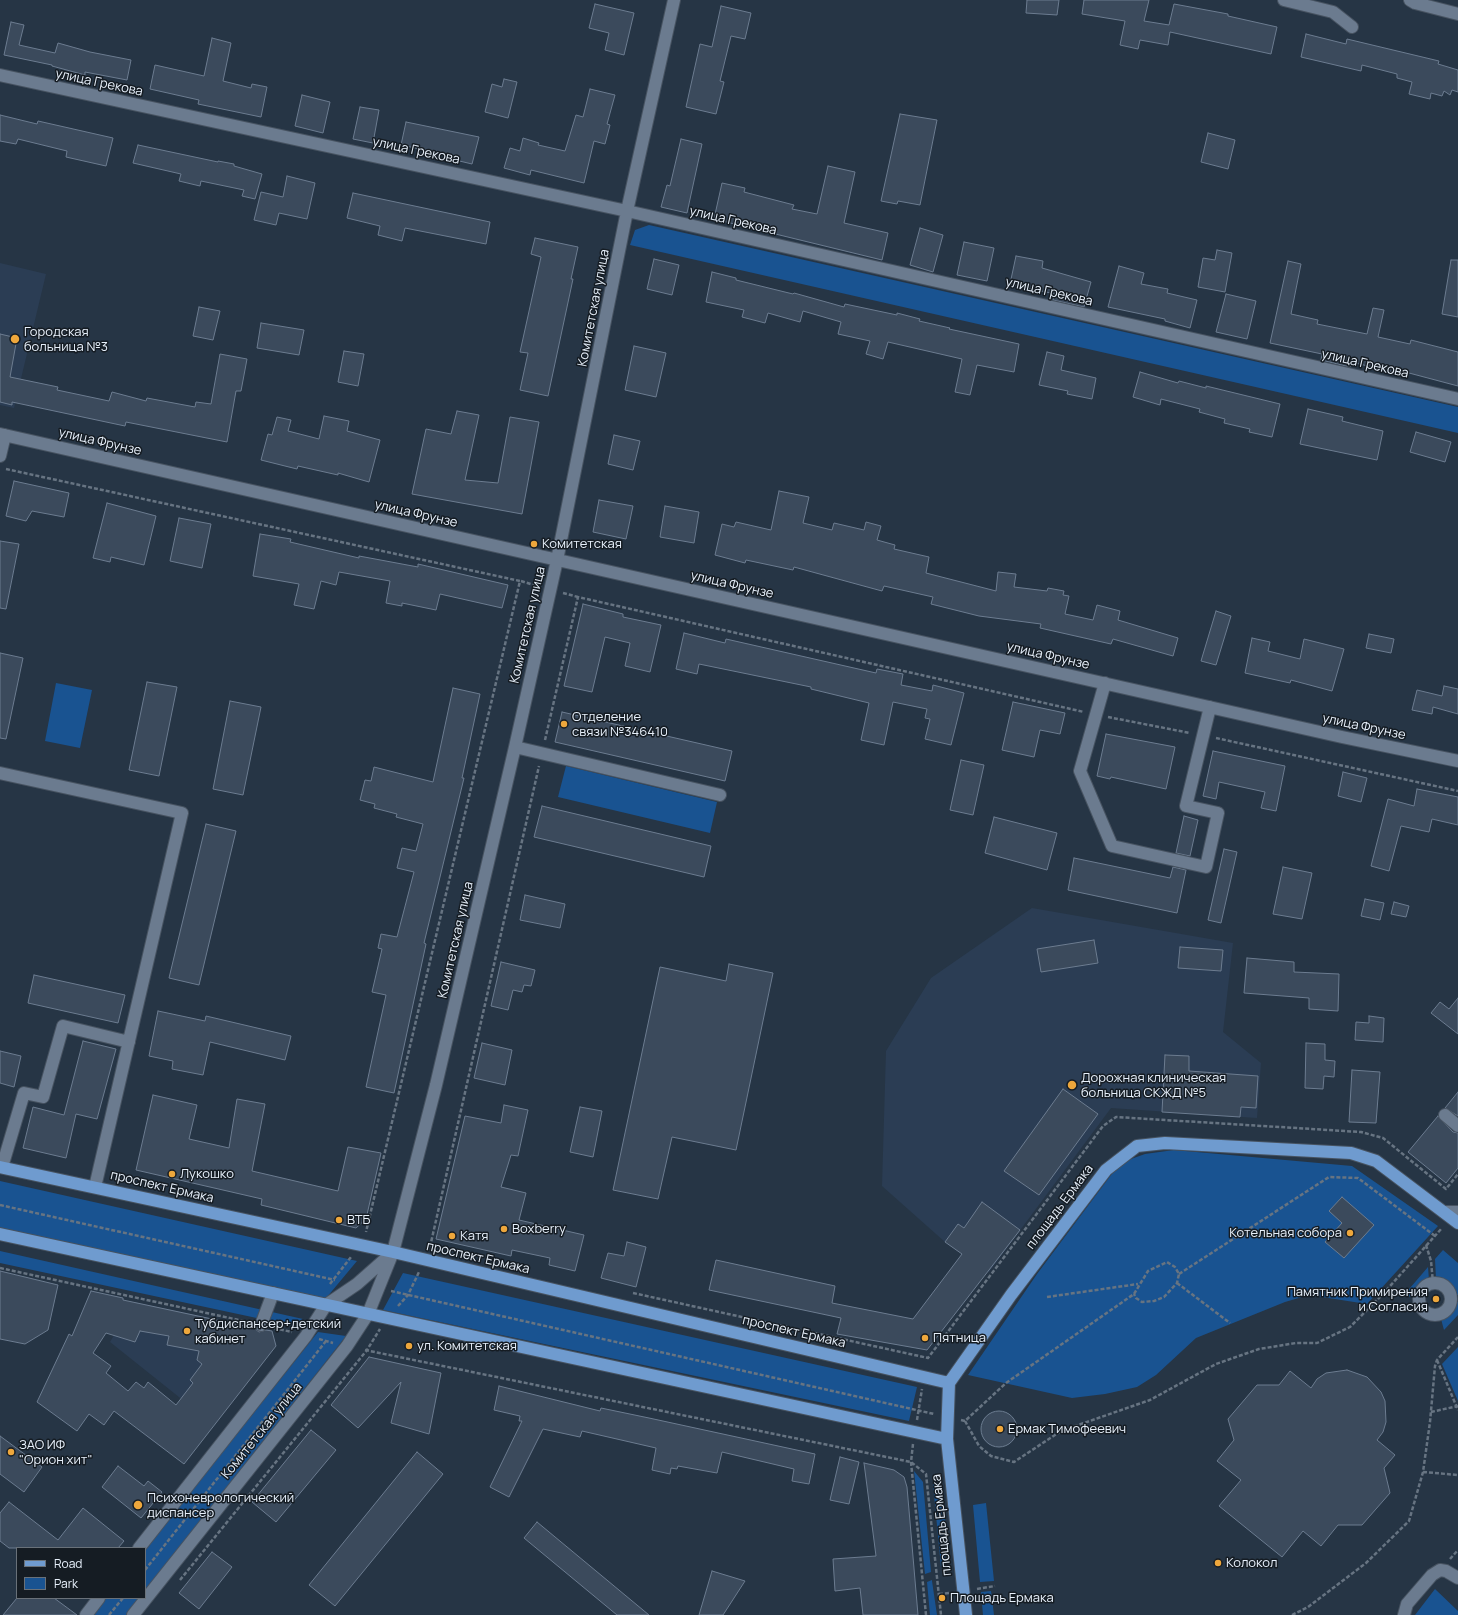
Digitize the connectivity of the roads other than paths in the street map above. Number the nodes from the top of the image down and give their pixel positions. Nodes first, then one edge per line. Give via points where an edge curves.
1 (674, 0) edge
2 (1284, 0) edge
3 (1410, 0) edge
4 (1458, 14) edge
5 (1352, 27) dead end
6 (0, 75) edge
7 (627, 211) junction
8 (1458, 399) edge
9 (2, 434) edge
10 (0, 456) edge
11 (557, 560) junction
12 (1105, 683) junction
13 (1210, 707) junction
14 (515, 747) junction
15 (1458, 761) edge
16 (0, 773) edge
17 (720, 795) dead end
18 (129, 1042) junction
19 (1445, 1115) dead end
20 (1458, 1126) edge
21 (1, 1167) edge
22 (94, 1187) junction
23 (1444, 1212) junction
24 (1458, 1212) edge
25 (1453, 1227) edge
26 (0, 1234) edge
27 (393, 1252) junction
28 (273, 1293) junction
29 (1455, 1298) edge
30 (326, 1305) junction
31 (368, 1314) junction
32 (261, 1324) road end
33 (949, 1383) junction
34 (947, 1439) junction
35 (140, 1547) edge
36 (1458, 1578) edge
37 (98, 1599) edge
38 (146, 1599) edge
39 (146, 1599) edge
40 (86, 1615) edge
41 (133, 1615) edge
42 (966, 1615) edge
43 (1404, 1615) edge

1 - 7 street, Комитетская улица
2 - 5 street via 1333,12
3 - 4 street
6 - 7 street, улица Грекова
7 - 8 street, улица Грекова
7 - 11 street, Комитетская улица
9 - 10 street
9 - 11 street, улица Фрунзе
11 - 12 street, улица Фрунзе
11 - 14 street, Комитетская улица
12 - 13 street, улица Фрунзе
12 - 13 street via 1080,771 1112,846 1206,867 1218,813 1186,806
13 - 15 street, улица Фрунзе
14 - 17 street
14 - 27 street, Комитетская улица via 436,1085
16 - 18 street via 182,813
18 - 21 street via 63,1026 42,1097 24,1094
18 - 22 street
19 - 20 street
21 - 22 main road, проспект Ермака
22 - 27 main road, проспект Ермака
23 - 24 street
23 - 25 main road, площадь Ермака
23 - 33 main road, площадь Ермака via 1376,1161 1351,1153 1165,1143 1137,1146 1106,1170 1011,1295
26 - 28 main road
27 - 30 street, Комитетская улица via 357,1284
27 - 31 street, Комитетская улица
27 - 33 main road, проспект Ермака
28 - 30 main road
28 - 32 street
29 - 29 street via 1449,1308 1440,1314 1430,1314 1422,1307 1419,1297 1423,1288 1432,1283 1446,1286
30 - 31 main road
30 - 35 street, Комитетская улица via 306,1336
31 - 34 main road
31 - 38 street, Комитетская улица via 347,1346
33 - 34 main road, площадь Ермака
34 - 42 main road, площадь Ермака
36 - 43 street via 1440,1570 1432,1574 1407,1604
37 - 40 street
39 - 41 street, Комитетская улица

